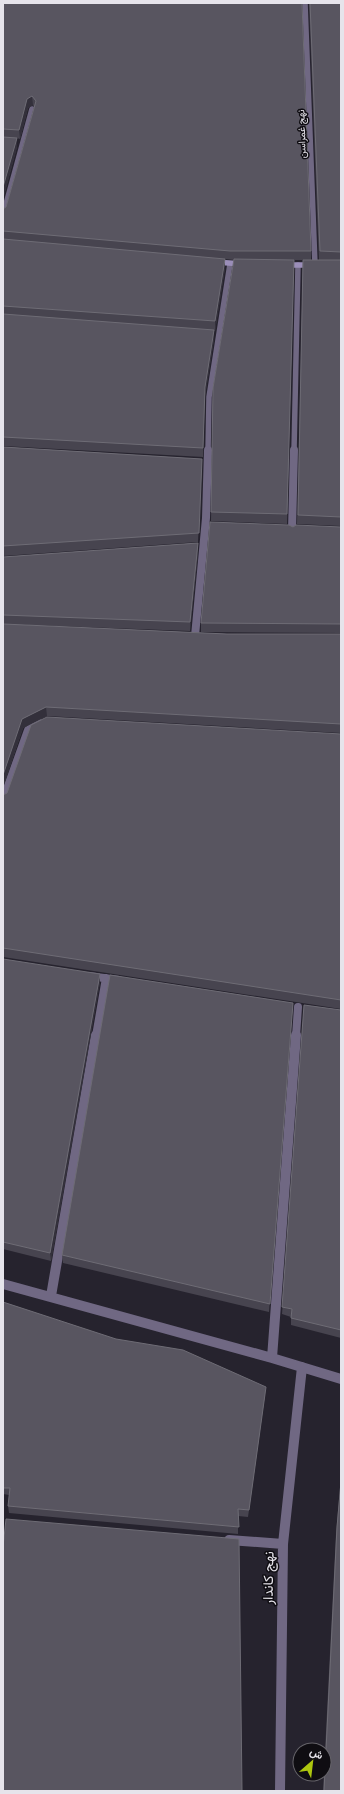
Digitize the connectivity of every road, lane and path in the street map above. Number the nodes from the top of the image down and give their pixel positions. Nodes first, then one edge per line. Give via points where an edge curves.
1 (305, 3) edge
2 (32, 108) edge
3 (17, 143) edge
4 (24, 143) junction
5 (3, 215) edge
6 (207, 262) edge
7 (230, 264) junction
8 (250, 264) edge
9 (278, 265) edge
10 (298, 265) junction
11 (318, 265) joint
12 (210, 334) edge
13 (218, 335) junction
14 (200, 462) edge
15 (208, 463) junction
16 (205, 526) junction
17 (213, 527) edge
18 (284, 530) edge
19 (194, 636) edge
20 (47, 721) edge
21 (3, 800) edge
22 (84, 975) edge
23 (106, 978) junction
24 (129, 982) edge
25 (298, 1007) edge
26 (3, 1284) edge
27 (51, 1296) junction
28 (272, 1358) junction
29 (302, 1367) junction
30 (341, 1378) edge
31 (220, 1539) edge
32 (283, 1544) junction
33 (280, 1791) edge

1 - 11 street, نهج غمراسن
2 - 4 street
3 - 4 street
4 - 5 street
6 - 7 street
7 - 8 street
7 - 13 street
9 - 10 street
10 - 11 street
10 - 18 street via 296,531
12 - 13 street
13 - 15 street via 209,396
14 - 15 street
15 - 16 street
16 - 17 street
16 - 19 street via 199,547
20 - 21 street via 28,730
22 - 23 street
23 - 24 street
23 - 27 street
25 - 28 street
26 - 27 street
27 - 28 street
28 - 29 street
29 - 30 street
29 - 32 street, نهج كاندار
31 - 32 street
32 - 33 street, نهج كاندار

